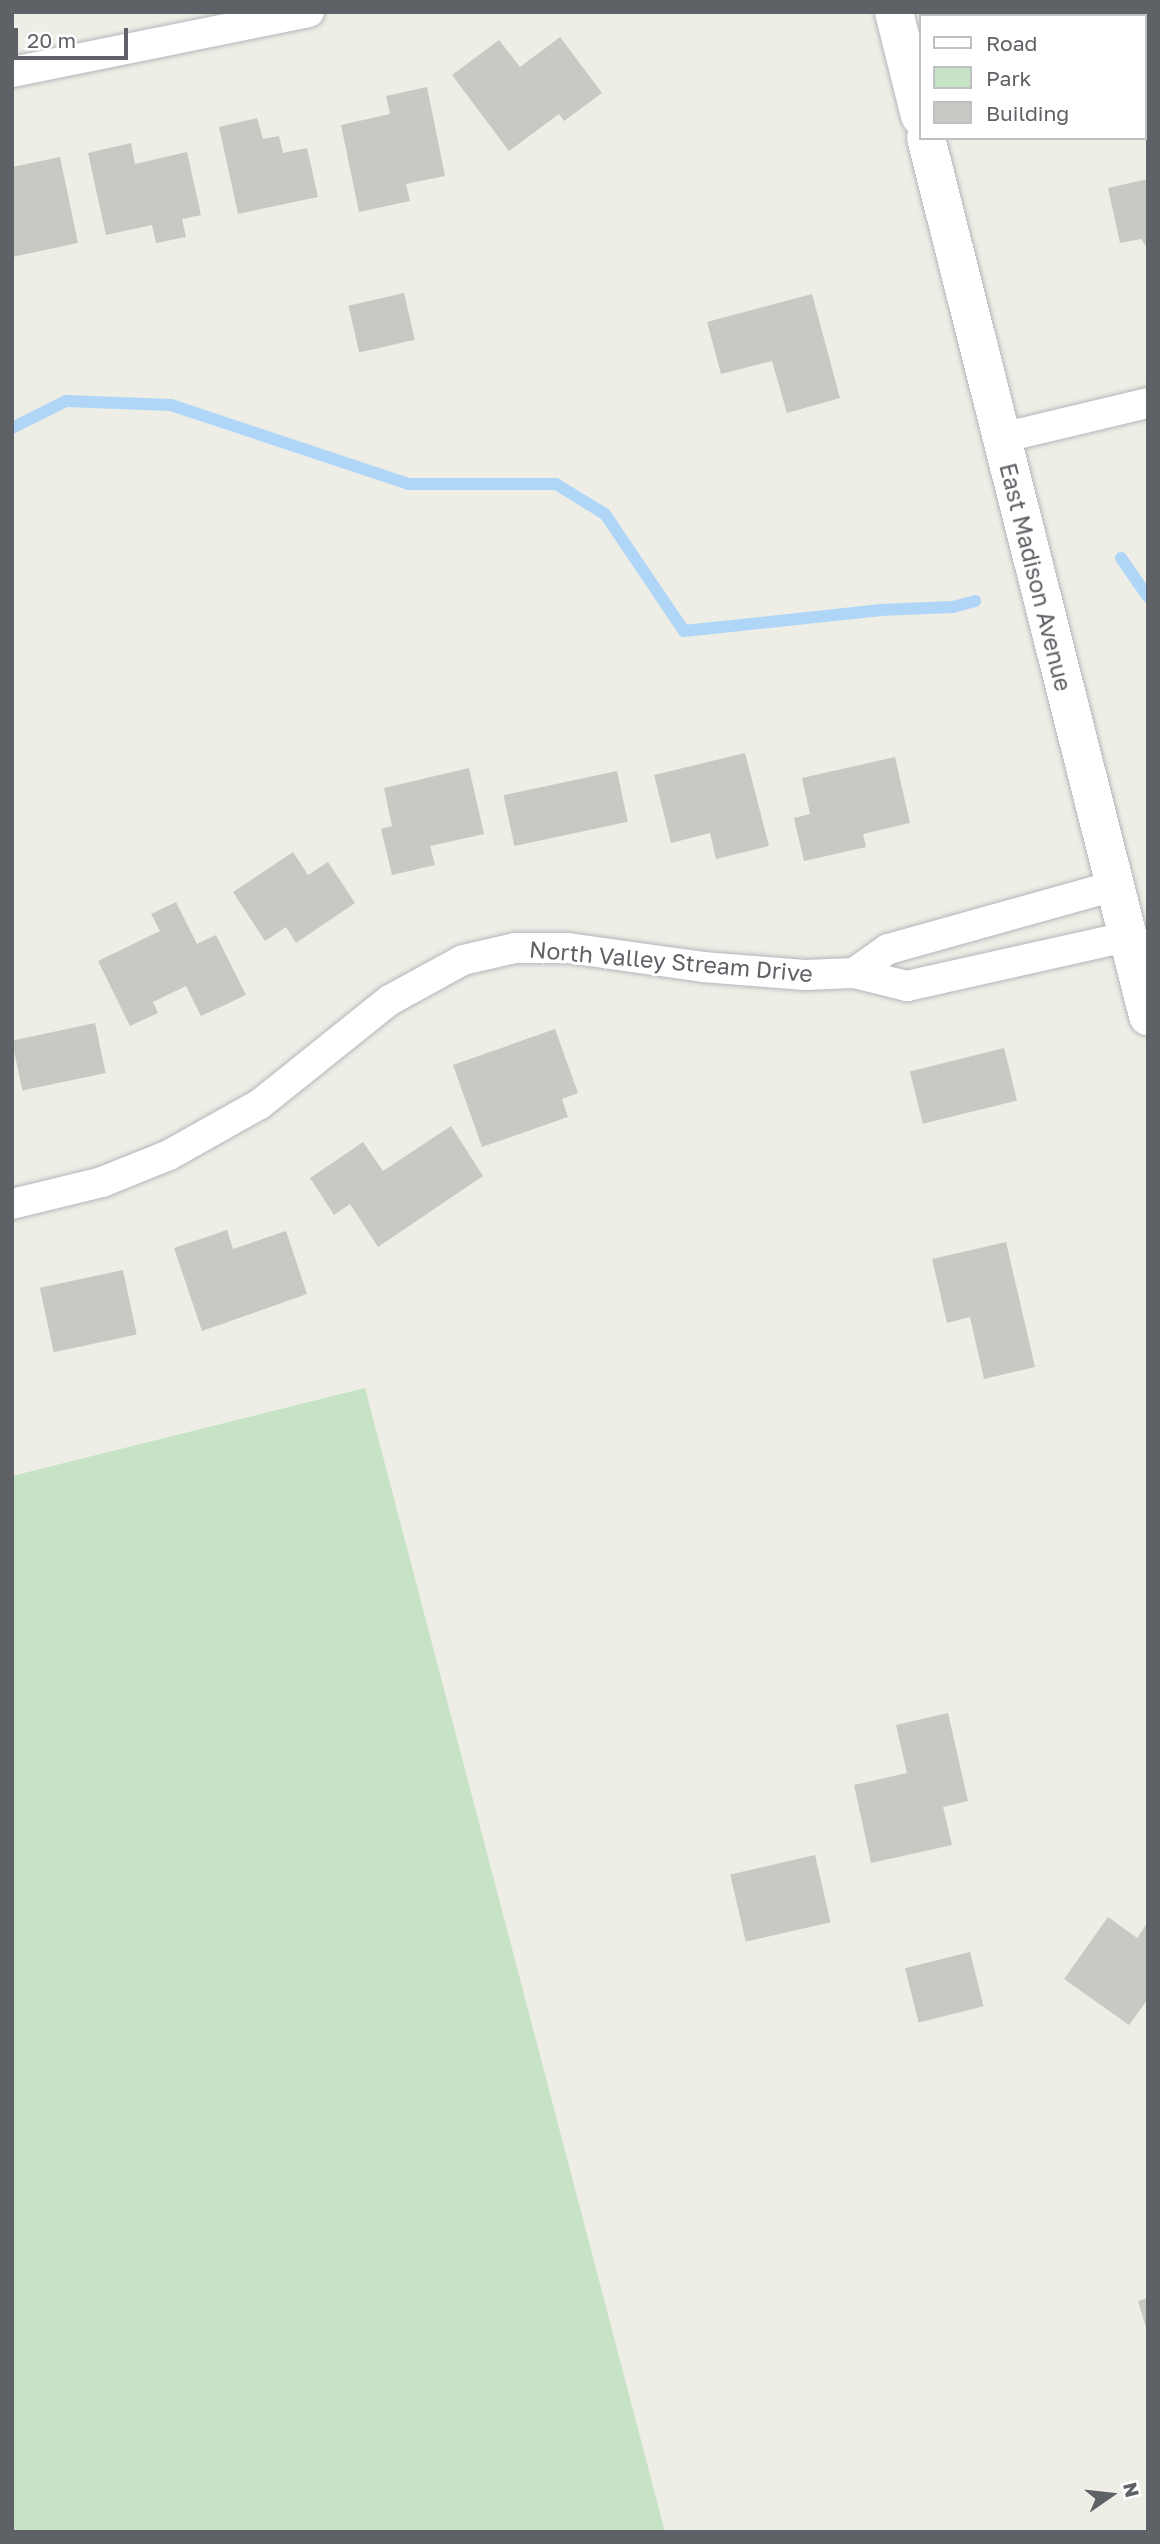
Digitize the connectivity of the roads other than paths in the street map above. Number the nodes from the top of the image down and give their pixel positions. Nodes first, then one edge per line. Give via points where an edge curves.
1 (309, 12) edge
2 (894, 12) edge
3 (12, 72) edge
4 (918, 108) edge
5 (926, 140) edge
6 (1148, 403) edge
7 (1001, 438) junction
8 (1114, 886) junction
9 (1127, 937) junction
10 (854, 973) junction
11 (1148, 1016) edge
12 (12, 1204) edge

1 - 3 street
2 - 4 street
5 - 7 street, East Madison Avenue
6 - 7 street
7 - 8 street, East Madison Avenue
8 - 9 street, East Madison Avenue
8 - 10 street via 888,949
9 - 10 street, North Valley Stream Drive via 907,986
9 - 11 street, East Madison Avenue
10 - 12 street, North Valley Stream Drive via 805,975 703,967 568,948 515,948 463,960 390,1000 260,1104 169,1155 102,1182

